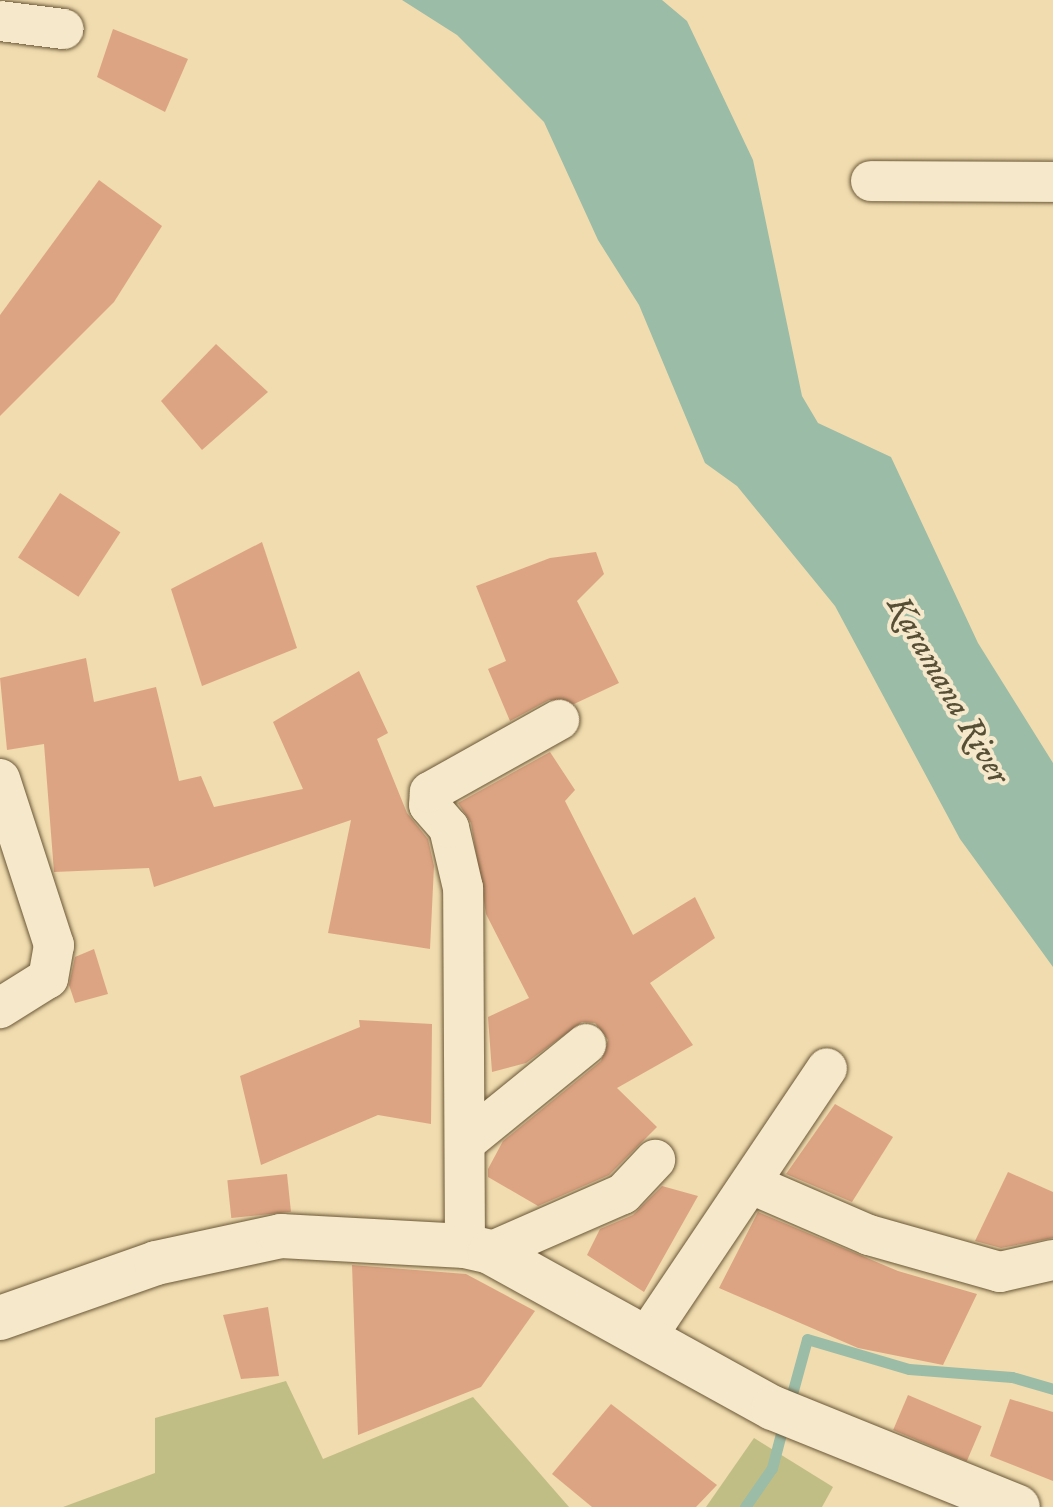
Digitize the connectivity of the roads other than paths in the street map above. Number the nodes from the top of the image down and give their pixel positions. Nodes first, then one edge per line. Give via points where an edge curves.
1 (0, 21) edge
2 (63, 29) dead end
3 (871, 181) dead end
4 (1053, 182) edge
5 (559, 720) dead end
6 (0, 779) edge
7 (0, 1008) edge
8 (586, 1044) dead end
9 (827, 1068) dead end
10 (468, 1140) junction
11 (655, 1160) dead end
12 (751, 1184) junction
13 (478, 1249) junction
14 (1053, 1260) edge
15 (0, 1318) edge
16 (645, 1339) junction
17 (1018, 1507) edge

1 - 2 street
3 - 4 street
5 - 10 street via 430,792 429,805 449,828 463,888
6 - 7 street via 54,945 48,978
8 - 10 street
9 - 12 street
10 - 13 street
11 - 13 street via 623,1194
12 - 14 street via 869,1235 1000,1272
12 - 16 street
13 - 15 street via 281,1236 156,1263
13 - 16 street
16 - 17 street via 788,1415

